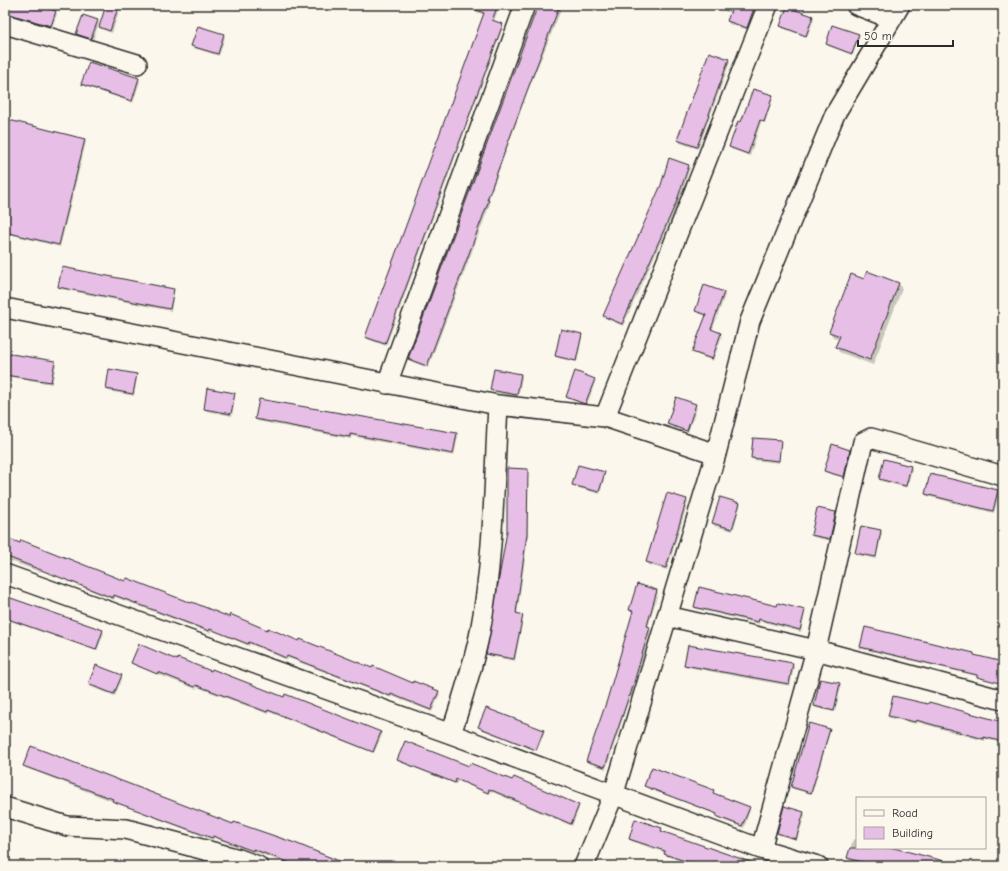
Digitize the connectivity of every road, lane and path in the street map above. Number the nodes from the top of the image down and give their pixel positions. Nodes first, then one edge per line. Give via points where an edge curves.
1 (525, 5) edge
2 (768, 5) edge
3 (856, 5) edge
4 (896, 12) edge
5 (5, 24) edge
6 (138, 64) dead end
7 (5, 308) edge
8 (387, 384) junction
9 (498, 405) junction
10 (605, 417) junction
11 (716, 454) junction
12 (1003, 476) edge
13 (5, 574) edge
14 (667, 616) junction
15 (816, 650) junction
16 (1003, 700) edge
17 (451, 734) junction
18 (613, 796) junction
19 (5, 807) edge
20 (761, 849) junction
21 (258, 866) edge
22 (584, 866) edge
23 (818, 866) edge

1 - 8 street
2 - 10 street
3 - 4 street
4 - 11 street via 835,114 750,321
5 - 6 street
7 - 8 street
8 - 9 street
9 - 10 street
9 - 17 street via 492,532 480,631 470,674
10 - 11 street
11 - 14 street
12 - 15 street via 871,438 863,442
13 - 17 street
14 - 15 street
14 - 18 street
15 - 16 street
15 - 20 street
17 - 18 street
18 - 20 street
18 - 22 street
19 - 21 street via 67,826 126,829
20 - 23 street

